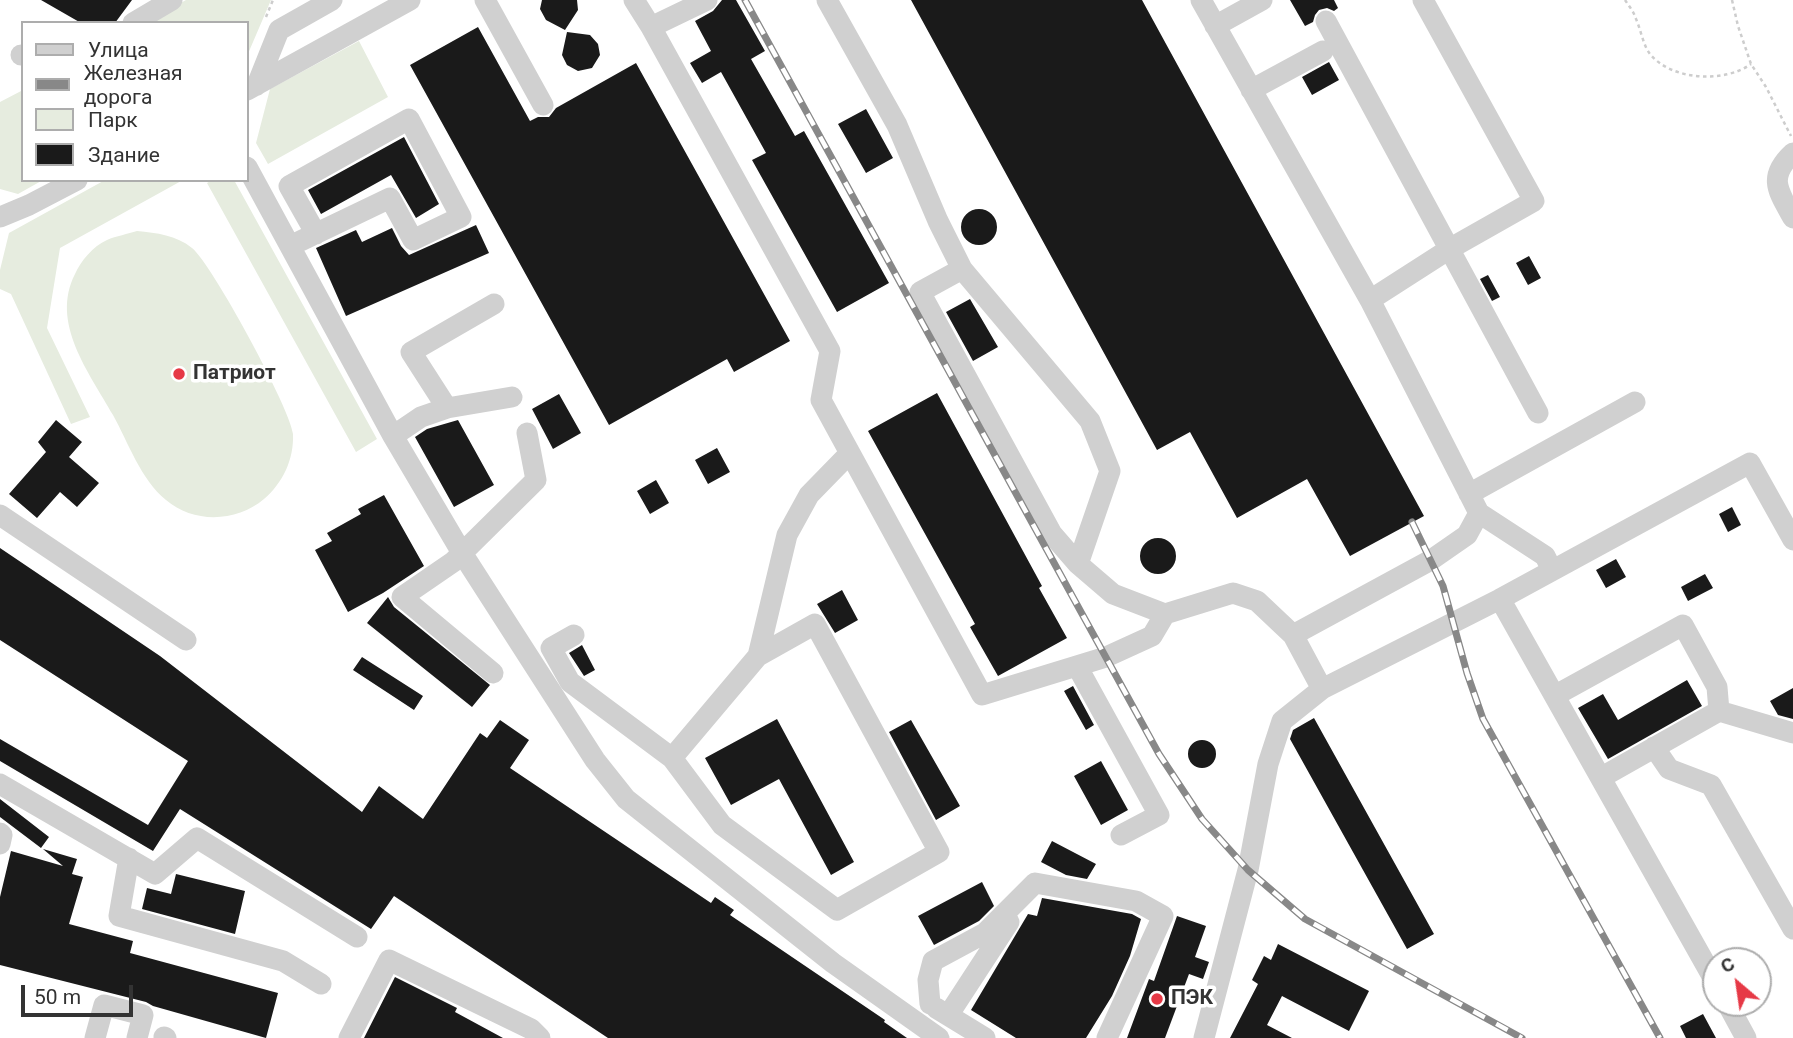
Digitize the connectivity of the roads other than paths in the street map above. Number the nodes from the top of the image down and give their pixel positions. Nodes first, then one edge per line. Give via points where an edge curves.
1 (172, 0) edge
2 (332, 0) edge
3 (410, 0) edge
4 (485, 0) edge
5 (634, 0) edge
6 (707, 0) edge
7 (827, 0) edge
8 (1201, 0) edge
9 (1262, 0) edge
10 (1423, 0) edge
11 (136, 21) edge
12 (1326, 21) dead end
13 (1215, 26) junction
14 (651, 27) junction
15 (1323, 51) dead end
16 (252, 87) edge
17 (1251, 90) junction
18 (543, 105) dead end
19 (1793, 153) edge
20 (248, 169) edge
21 (72, 182) edge
22 (0, 217) edge
23 (1793, 218) edge
24 (316, 234) junction
25 (290, 246) junction
26 (1451, 248) junction
27 (962, 269) junction
28 (1370, 300) junction
29 (494, 304) dead end
30 (512, 397) dead end
31 (1635, 402) dead end
32 (447, 408) junction
33 (1538, 413) dead end
34 (527, 433) dead end
35 (393, 436) junction
36 (849, 454) junction
37 (1469, 494) junction
38 (1479, 513) junction
39 (0, 515) edge
40 (1793, 540) edge
41 (462, 553) junction
42 (1078, 564) junction
43 (1552, 570) junction
44 (1500, 598) junction
45 (1165, 614) junction
46 (574, 635) dead end
47 (1293, 635) junction
48 (186, 640) dead end
49 (758, 656) junction
50 (1077, 666) junction
51 (493, 673) dead end
52 (1322, 689) junction
53 (1556, 695) junction
54 (1719, 711) junction
55 (1793, 733) edge
56 (1654, 747) junction
57 (672, 758) junction
58 (1602, 777) junction
59 (0, 784) edge
60 (0, 833) edge
61 (1121, 835) dead end
62 (0, 844) edge
63 (129, 858) junction
64 (1016, 912) dead end
65 (1793, 929) edge
66 (357, 937) dead end
67 (1702, 958) edge
68 (321, 984) dead end
69 (930, 1004) junction
70 (900, 1010) junction
71 (949, 1014) junction
72 (1735, 1017) edge
73 (95, 1038) edge
74 (137, 1038) edge
75 (349, 1038) edge
76 (540, 1038) edge
77 (939, 1038) edge
78 (985, 1038) edge
79 (1107, 1038) edge
80 (1204, 1038) edge
81 (1746, 1038) edge

1 - 11 street
2 - 16 street via 279,30
3 - 16 street
4 - 18 street
5 - 14 street
6 - 14 street
7 - 27 street via 897,125
8 - 13 street
9 - 13 street
10 - 26 street via 1534,201
12 - 26 street
13 - 17 street
14 - 36 street via 830,351 821,400
15 - 17 street
17 - 28 street
19 - 23 street via 1776,177
20 - 25 street
21 - 22 street
24 - 24 street via 390,198 413,240 461,217 409,119 289,186
24 - 25 street
25 - 35 street
26 - 28 street
26 - 33 street
27 - 42 street via 1090,421 1110,471
27 - 42 street via 920,292 1052,534
28 - 37 street
29 - 32 street via 411,352
30 - 32 street
31 - 37 street
32 - 35 street via 421,417
34 - 41 street via 536,481
35 - 41 street
36 - 49 street via 809,495 787,535
36 - 50 street via 982,695
37 - 38 street
38 - 43 street via 1545,556
38 - 47 street via 1467,535 1431,559
39 - 48 street
40 - 43 street via 1750,463
41 - 51 street via 402,597
41 - 70 street via 595,760 626,799 833,963
42 - 45 street via 1113,594
43 - 44 street
44 - 52 street
44 - 53 street
45 - 47 street via 1233,593 1258,601
45 - 50 street via 1152,636
46 - 57 street via 551,648 570,682
47 - 52 street
49 - 57 street
49 - 57 street via 815,624 939,852 837,910 722,825
50 - 61 street via 1159,815
52 - 80 street via 1282,721
53 - 54 street via 1683,625 1717,687
53 - 58 street
54 - 55 street
54 - 56 street
56 - 58 street
56 - 65 street via 1669,769 1711,785
58 - 67 street
59 - 63 street
60 - 62 street
63 - 66 street via 155,874 197,838
63 - 68 street via 119,916 283,961
64 - 71 street
69 - 70 street
69 - 71 street
69 - 79 street via 928,980 933,961 985,933 1035,883 1136,901 1163,916
70 - 77 street
71 - 78 street
72 - 81 street
73 - 74 street via 104,1005 143,1015
75 - 76 street via 389,960

